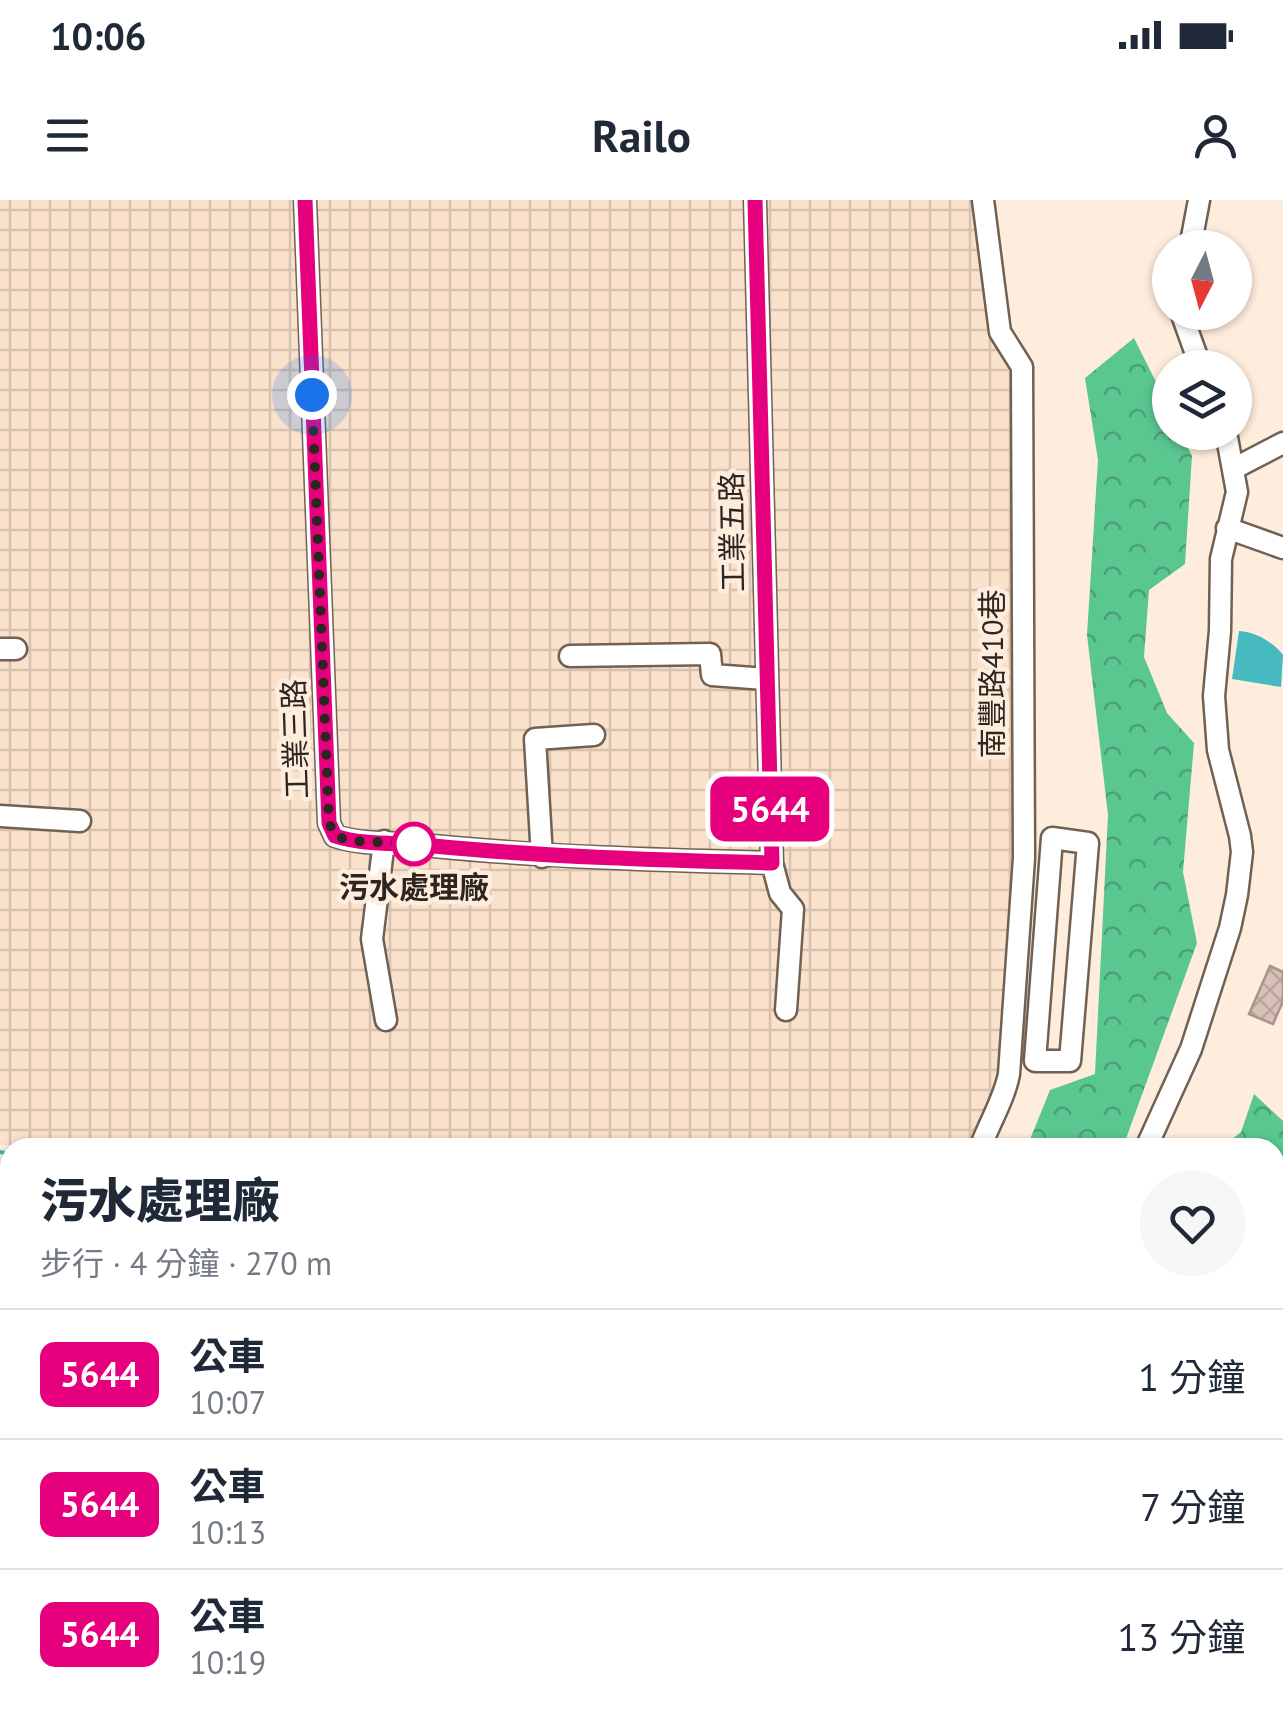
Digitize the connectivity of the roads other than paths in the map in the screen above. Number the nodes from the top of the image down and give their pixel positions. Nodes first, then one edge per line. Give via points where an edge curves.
1 (305, 200) edge
2 (754, 200) edge
3 (983, 200) edge
4 (1199, 200) edge
5 (1193, 230) edge
6 (1283, 443) edge
7 (1229, 450) edge
8 (1233, 469) junction
9 (1226, 528) junction
10 (1283, 548) edge
11 (570, 656) dead end
12 (766, 679) junction
13 (594, 736) dead end
14 (0, 816) edge
15 (80, 821) dead end
16 (384, 840) junction
17 (542, 856) junction
18 (772, 863) junction
19 (1014, 1005) junction
20 (1039, 1006) junction
21 (786, 1010) dead end
22 (386, 1020) dead end
23 (1006, 1092) junction
24 (984, 1138) edge
25 (999, 1138) edge
26 (1151, 1138) edge

1 - 16 street, 工業三路 via 329,823 335,836 351,841
2 - 12 street, 工業五路
3 - 19 street, 南豐路410巷 via 1000,332 1022,367 1024,858
4 - 5 street
6 - 8 street
7 - 8 street
8 - 9 street via 1236,492
9 - 10 street
9 - 26 street via 1214,696 1218,750 1242,852 1237,894 1191,1049
11 - 12 street via 710,654 712,675
12 - 18 street, 工業五路
13 - 17 street via 535,740
14 - 15 street
16 - 17 street, 工業三路
16 - 22 street via 372,939
17 - 18 street, 工業三路
18 - 21 street via 780,893 793,909
19 - 20 street
19 - 23 street, 南豐路410巷
20 - 20 street via 1052,838 1088,842 1070,1061 1035,1061
23 - 24 street, 南豐路410巷
23 - 25 street

